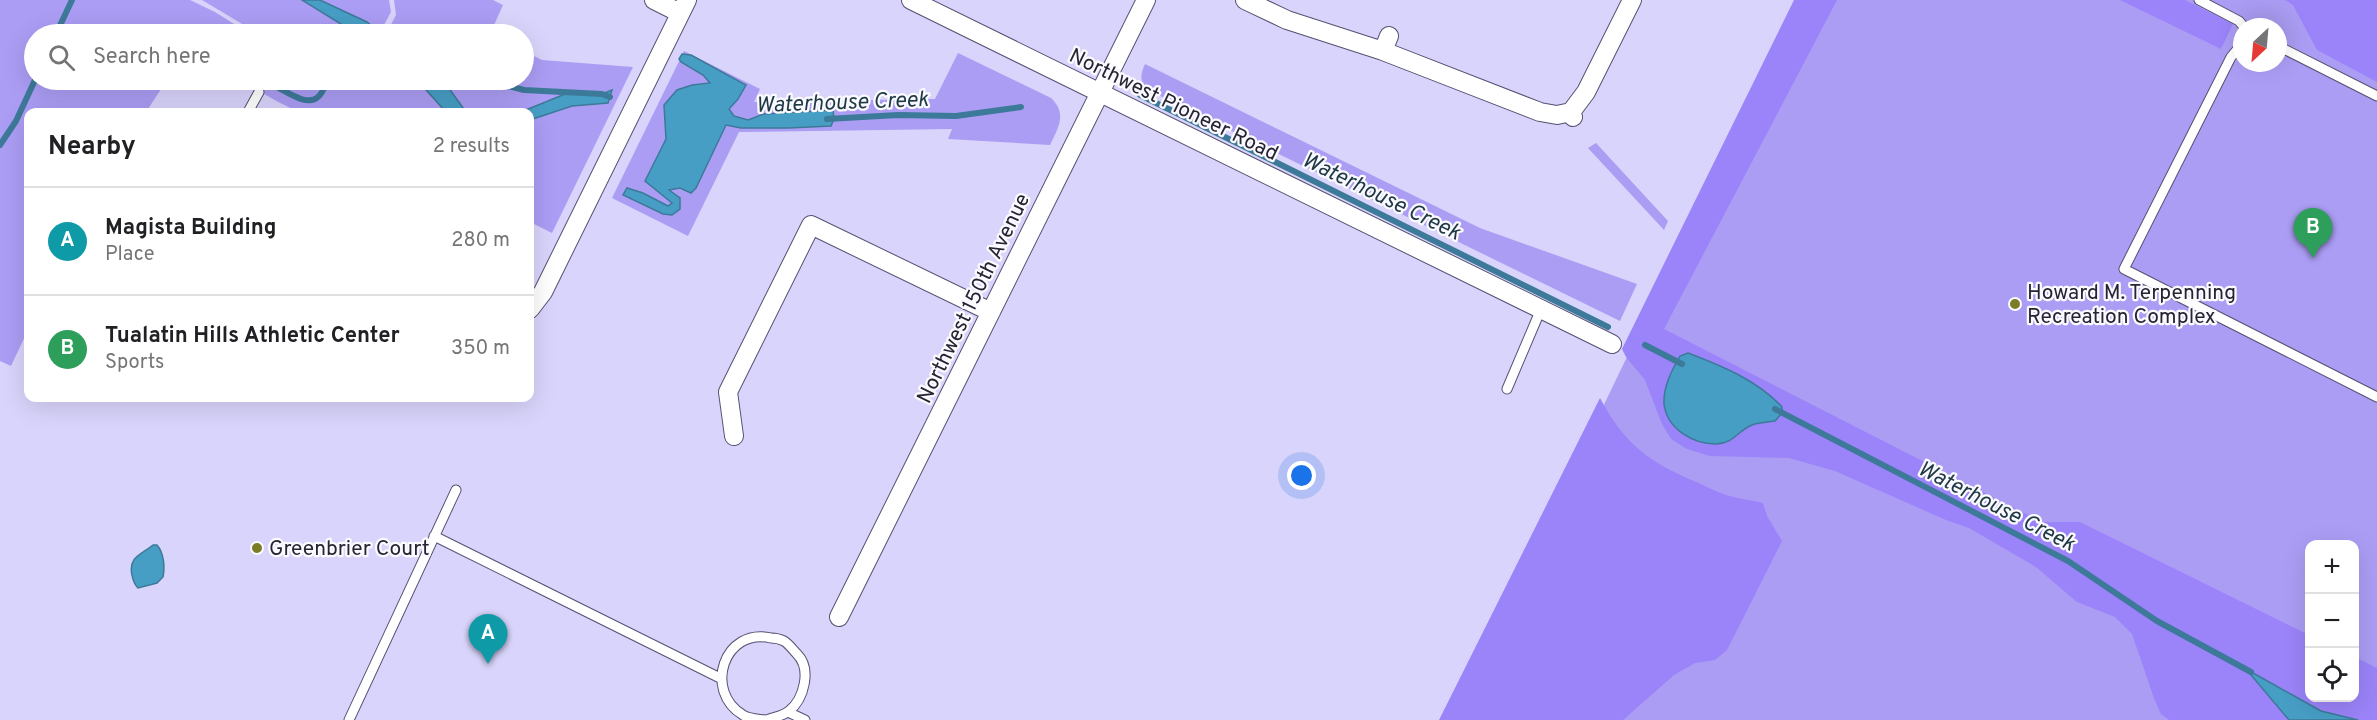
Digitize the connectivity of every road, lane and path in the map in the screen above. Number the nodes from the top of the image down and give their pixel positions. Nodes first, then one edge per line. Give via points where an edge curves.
1 (654, 0) edge
2 (911, 0) edge
3 (1146, 0) edge
4 (1245, 0) edge
5 (1632, 0) edge
6 (2199, 0) edge
7 (684, 7) edge
8 (2233, 18) edge
9 (2287, 51) edge
10 (2233, 55) edge
11 (259, 92) dead end
12 (1100, 93) junction
13 (2377, 96) edge
14 (250, 108) edge
15 (534, 304) edge
16 (1541, 309) junction
17 (991, 312) junction
18 (1612, 344) dead end
19 (1507, 389) dead end
20 (2377, 397) edge
21 (734, 436) dead end
22 (456, 490) dead end
23 (434, 536) junction
24 (839, 617) dead end
25 (720, 678) junction
26 (788, 712) junction
27 (349, 720) edge
28 (766, 720) edge
29 (805, 720) edge

1 - 7 street
2 - 12 street, Northwest Pioneer Road
3 - 12 street, Northwest 150th Avenue
4 - 5 street via 1287,20 1386,43 1540,112 1557,115 1572,114
6 - 8 lane
7 - 15 street
9 - 13 lane
10 - 20 lane via 2124,268
11 - 14 lane
12 - 16 street, Northwest Pioneer Road
12 - 17 street, Northwest 150th Avenue
16 - 18 street, Northwest Pioneer Road
16 - 19 lane
17 - 21 street via 811,225 728,392
17 - 24 street, Northwest 150th Avenue
22 - 23 lane
23 - 25 lane
23 - 27 lane
25 - 26 lane via 725,657 740,642 761,635 784,641 800,657 805,676 801,696
25 - 28 lane via 727,700 744,716
26 - 28 lane
26 - 29 lane

